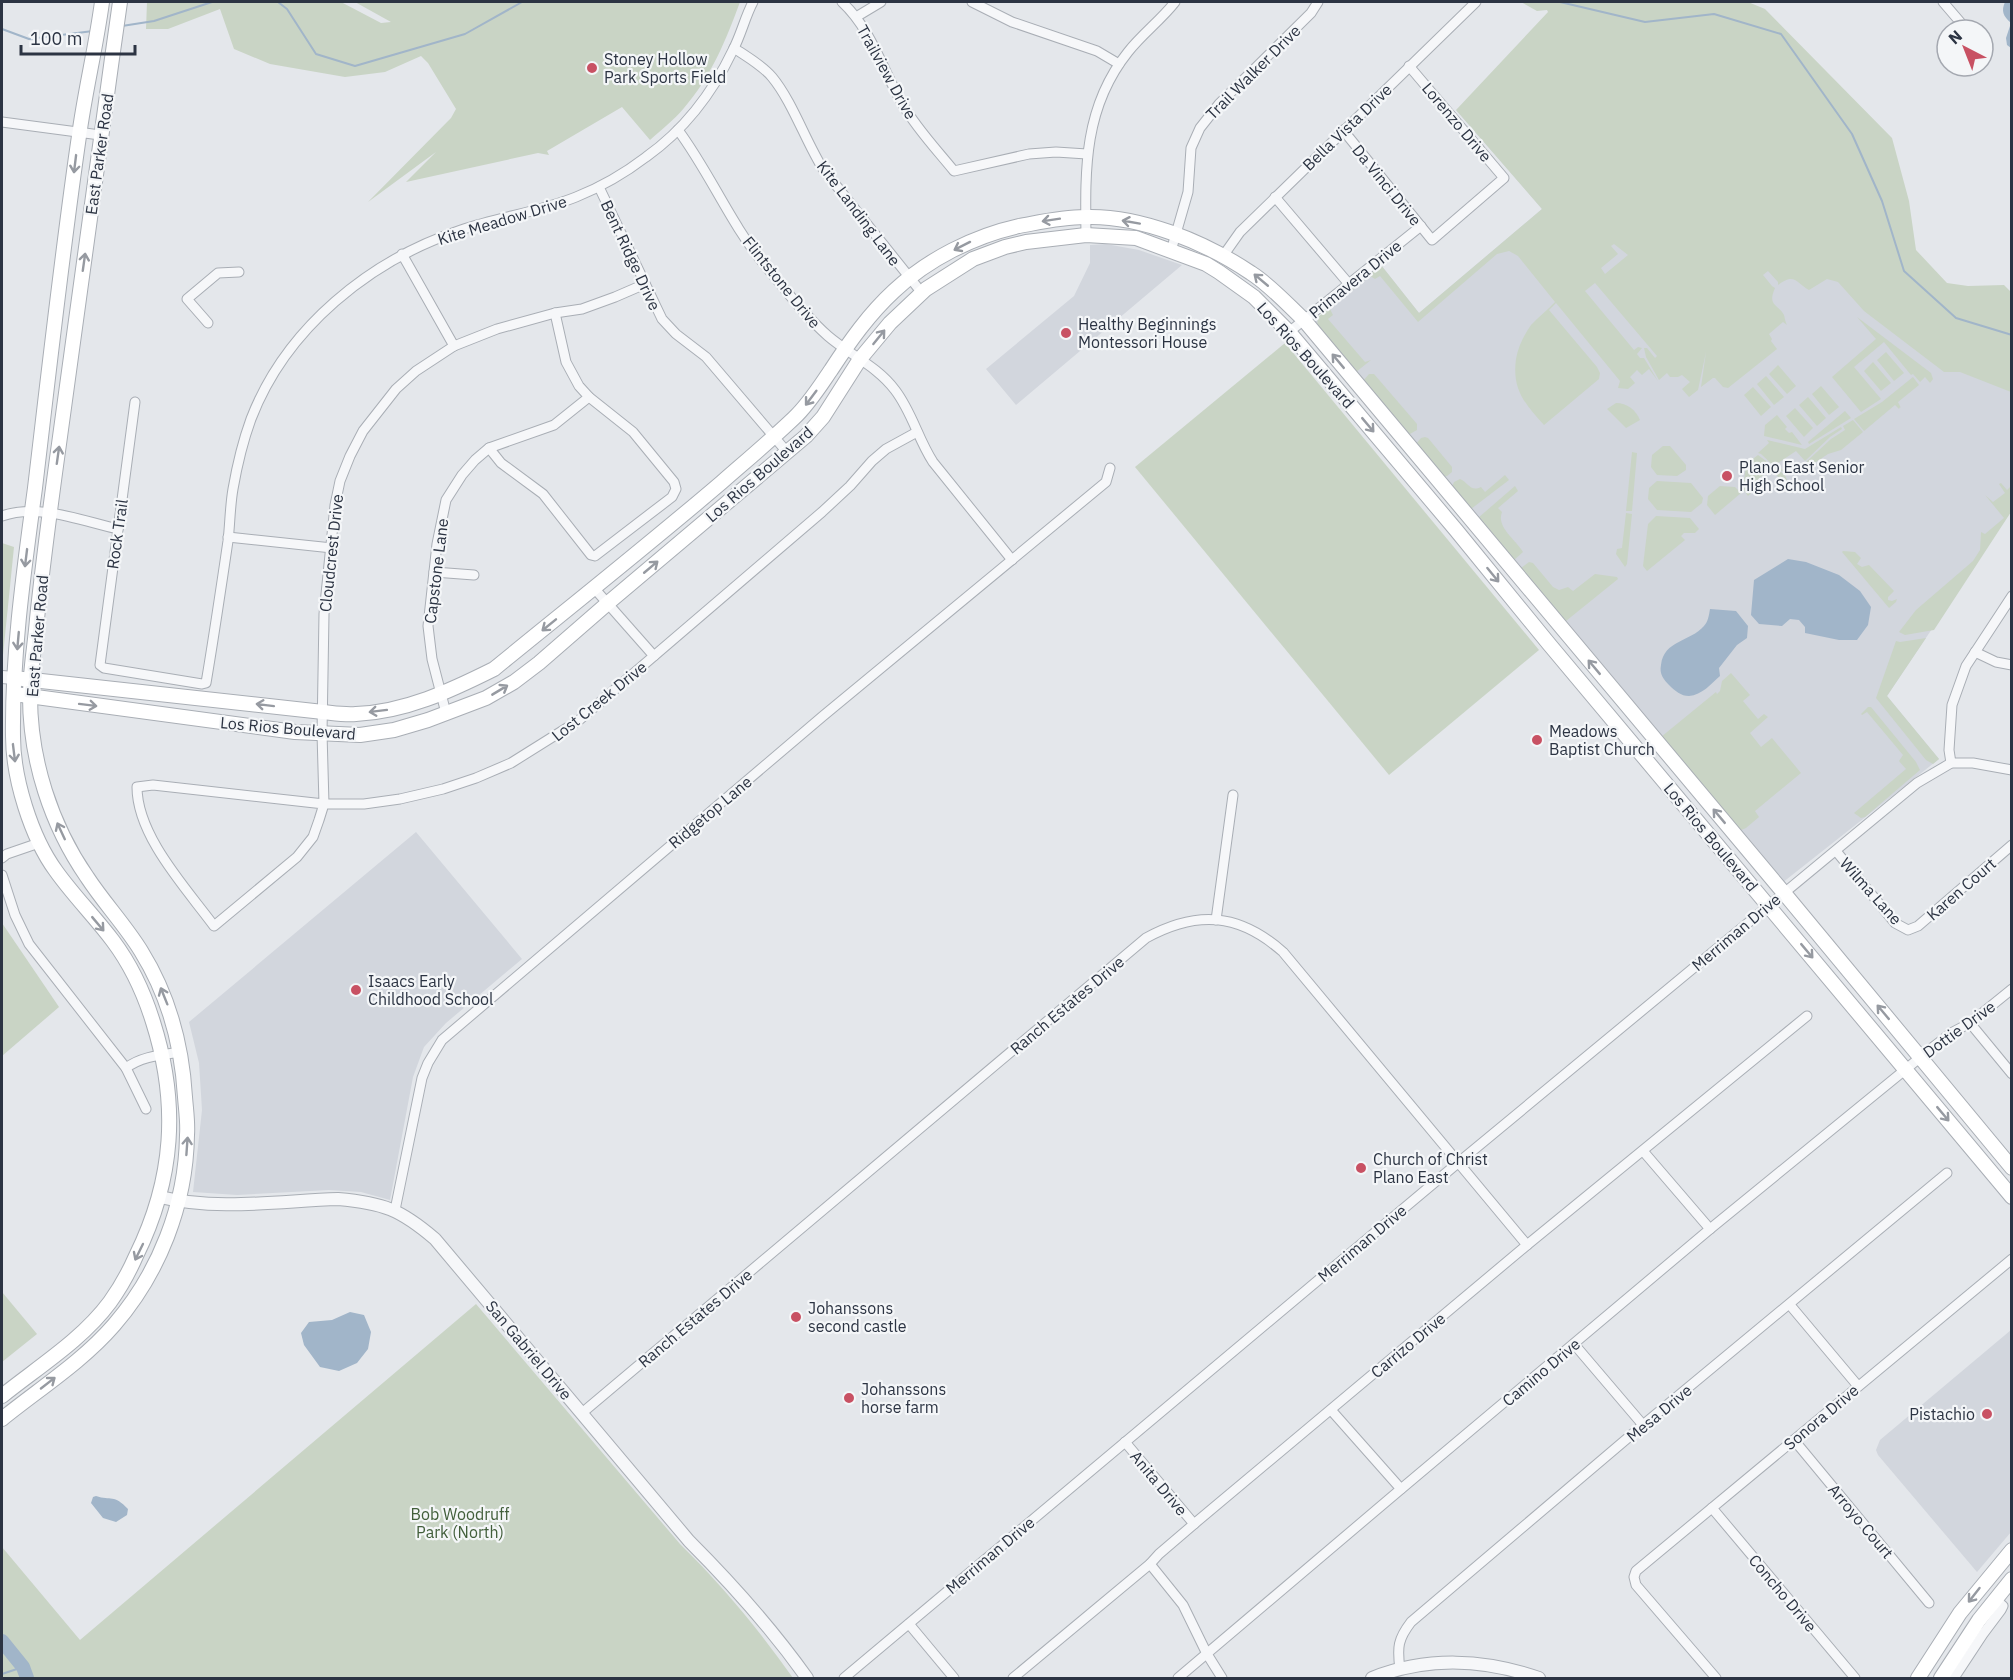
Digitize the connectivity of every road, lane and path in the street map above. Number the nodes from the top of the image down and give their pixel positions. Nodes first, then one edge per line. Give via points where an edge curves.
1 (120, 2) edge
2 (753, 2) edge
3 (842, 2) edge
4 (881, 2) edge
5 (972, 2) edge
6 (1175, 2) edge
7 (1317, 2) edge
8 (1476, 2) edge
9 (1942, 2) edge
10 (101, 4) edge
11 (856, 17) junction
12 (1956, 18) edge
13 (734, 48) junction
14 (1119, 64) junction
15 (1409, 66) junction
16 (2, 122) edge
17 (678, 130) junction
18 (1342, 130) junction
19 (79, 132) junction
20 (100, 135) junction
21 (1087, 154) junction
22 (599, 187) junction
23 (1275, 197) junction
24 (1085, 217) junction
25 (1421, 226) junction
26 (1176, 234) junction
27 (1086, 235) junction
28 (1432, 240) joint
29 (1171, 251) junction
30 (402, 254) junction
31 (1223, 256) junction
32 (239, 272) dead end
33 (909, 279) junction
34 (645, 284) junction
35 (1349, 284) junction
36 (922, 293) junction
37 (555, 313) junction
38 (1304, 320) junction
39 (208, 323) dead end
40 (1289, 332) junction
41 (54, 334) junction
42 (74, 338) junction
43 (454, 345) junction
44 (844, 350) junction
45 (860, 359) junction
46 (589, 397) junction
47 (135, 402) dead end
48 (917, 432) junction
49 (774, 437) junction
50 (489, 448) junction
51 (787, 452) junction
52 (1110, 468) dead end
53 (32, 512) junction
54 (50, 513) junction
55 (2, 516) edge
56 (118, 530) junction
57 (228, 537) junction
58 (332, 548) junction
59 (1012, 560) junction
60 (434, 572) junction
61 (474, 574) dead end
62 (594, 588) junction
63 (2012, 596) edge
64 (608, 603) junction
65 (1975, 652) junction
66 (654, 656) junction
67 (2012, 666) edge
68 (8, 677) edge
69 (31, 680) junction
70 (206, 683) joint
71 (440, 693) junction
72 (8, 694) edge
73 (30, 698) junction
74 (323, 712) junction
75 (447, 713) junction
76 (322, 733) junction
77 (1659, 745) junction
78 (1645, 758) junction
79 (1951, 763) junction
80 (2012, 770) edge
81 (1233, 795) dead end
82 (324, 804) junction
83 (1694, 816) junction
84 (1739, 840) junction
85 (39, 843) junction
86 (2012, 845) edge
87 (1836, 851) junction
88 (2, 858) edge
89 (2, 874) edge
90 (1784, 893) junction
91 (1769, 906) junction
92 (1216, 920) junction
93 (214, 926) joint
94 (1908, 930) joint
95 (2012, 989) edge
96 (1807, 1016) dead end
97 (1970, 1023) junction
98 (181, 1052) junction
99 (162, 1054) junction
100 (1921, 1057) junction
101 (126, 1068) junction
102 (1906, 1069) junction
103 (2012, 1074) edge
104 (146, 1109) dead end
105 (1643, 1151) junction
106 (1459, 1161) junction
107 (2012, 1168) edge
108 (1947, 1173) dead end
109 (160, 1197) junction
110 (2012, 1197) edge
111 (179, 1202) junction
112 (395, 1210) junction
113 (1710, 1229) junction
114 (1527, 1245) junction
115 (2012, 1259) edge
116 (122, 1284) junction
117 (138, 1293) junction
118 (1790, 1305) junction
119 (1574, 1344) junction
120 (65, 1346) junction
121 (77, 1360) junction
122 (1858, 1386) junction
123 (2, 1396) edge
124 (1331, 1410) junction
125 (582, 1413) junction
126 (2, 1419) edge
127 (1643, 1425) junction
128 (1794, 1440) junction
129 (1125, 1442) junction
130 (1401, 1489) junction
131 (1712, 1508) junction
132 (1194, 1524) junction
133 (2012, 1550) edge
134 (1150, 1564) junction
135 (2012, 1579) edge
136 (1995, 1599) junction
137 (1929, 1603) dead end
138 (909, 1624) junction
139 (1207, 1654) junction
140 (1400, 1669) junction
141 (807, 1678) edge
142 (844, 1678) edge
143 (954, 1678) edge
144 (1013, 1678) edge
145 (1178, 1678) edge
146 (1222, 1678) edge
147 (1372, 1678) edge
148 (1539, 1678) edge
149 (1716, 1678) edge
150 (1855, 1678) edge
151 (1918, 1678) edge
152 (1941, 1678) edge
153 (1954, 1678) edge

1 - 20 main road, East Parker Road
2 - 13 street, Kite Meadow Drive
3 - 11 street, Trailview Drive
4 - 11 street
5 - 14 street via 1012,22 1097,51
6 - 14 street
7 - 26 street, Trail Walker Drive via 1311,13 1200,128 1191,148 1188,192
8 - 15 street, Bella Vista Drive
9 - 12 street
10 - 19 main road, East Parker Road
11 - 21 street, Trailview Drive via 904,107 954,171 1029,154
13 - 17 street, Kite Meadow Drive via 708,93
13 - 33 street, Kite Landing Lane via 762,67 780,88 823,169
14 - 21 street via 1093,119
15 - 18 street, Bella Vista Drive
15 - 28 street, Lorenzo Drive via 1504,178
16 - 19 street
17 - 22 street, Kite Meadow Drive via 648,156
17 - 44 street, Flintstone Drive via 762,261 814,323
18 - 23 street, Bella Vista Drive
18 - 25 street, Da Vinci Drive
19 - 20 street
19 -> 41 main road, East Parker Road
42 -> 20 main road, East Parker Road
21 - 24 street
22 - 30 street, Kite Meadow Drive via 546,207 461,230
22 - 34 street, Bent Ridge Drive
23 - 31 street, Bella Vista Drive via 1240,232
23 - 35 street
26 -> 24 main road, Los Rios Boulevard via 1135,222
24 - 27 street
24 -> 33 main road, Los Rios Boulevard via 1051,219 1006,229 946,254
25 - 28 street, Da Vinci Drive
25 - 35 street, Primavera Drive
26 - 29 street, Trail Walker Drive
26 - 31 main road, Los Rios Boulevard
27 - 29 main road, Los Rios Boulevard via 1136,238
27 - 36 main road, Los Rios Boulevard via 1005,247 973,259
29 - 40 main road, Los Rios Boulevard via 1219,272 1254,297
30 - 43 street
30 - 57 street, Kite Meadow Drive via 350,288 325,311 277,371 252,418 241,454 232,490
38 -> 31 main road, Los Rios Boulevard via 1252,273
32 - 39 street via 218,273 187,299
33 - 36 street, Kite Landing Lane
33 - 44 main road, Los Rios Boulevard via 876,309
34 - 37 street, Cloudcrest Drive via 582,309
34 - 49 street, Bent Ridge Drive via 662,319 706,357
35 - 38 street, Primavera Drive
45 -> 36 main road, Los Rios Boulevard via 890,322
37 - 43 street, Cloudcrest Drive
37 - 46 street via 566,362
38 - 40 street, Primavera Drive
77 -> 38 main road, Los Rios Boulevard
40 -> 78 main road, Los Rios Boulevard
41 - 42 main road
41 - 53 main road, East Parker Road
54 -> 42 main road, East Parker Road
43 - 58 street, Cloudcrest Drive via 396,389 363,431 340,481
44 - 45 street, Flintstone Drive
44 -> 49 main road, Los Rios Boulevard via 812,397
45 - 48 street, Flintstone Drive via 894,389
45 - 51 main road, Los Rios Boulevard via 824,417
46 - 50 street, Capstone Lane via 554,425
46 - 50 street via 633,432 676,489 672,497 595,556 543,494 501,463
47 - 56 street, Rock Trail
48 - 59 street, Flintstone Drive via 933,462
48 - 66 street, Lost Creek Drive via 886,449 822,512
49 - 51 street, Bent Ridge Drive
49 - 62 main road, Los Rios Boulevard
50 - 60 street, Capstone Lane via 474,460 446,500
64 -> 51 main road, Los Rios Boulevard
52 - 59 street, Ridgetop Lane via 1106,482
53 - 54 street
53 - 55 street
53 -> 68 main road, East Parker Road
54 - 56 street
54 - 69 main road, East Parker Road
56 - 70 street, Rock Trail via 100,665
57 - 58 street
57 - 70 street, Kite Meadow Drive
58 - 74 street, Cloudcrest Drive via 324,614
59 - 112 street, Ridgetop Lane via 442,1040 422,1078
60 - 61 street
60 - 71 street, Capstone Lane via 428,631
62 - 64 street
62 -> 71 main road, Los Rios Boulevard via 494,669
63 - 65 street
64 - 66 street
75 -> 64 main road, Los Rios Boulevard via 514,682
65 - 67 street
65 - 79 street via 1952,705
66 - 82 street, Lost Creek Drive via 578,721 511,763 443,789 400,799
68 - 69 main road, Los Rios Boulevard
68 - 72 main road, East Parker Road
69 - 73 main road, East Parker Road
74 -> 69 main road, Los Rios Boulevard
71 -> 74 main road, Los Rios Boulevard via 388,710
71 - 75 street, Capstone Lane
72 - 73 main road, Los Rios Boulevard
72 -> 85 main road, East Parker Road via 24,803
73 -> 76 main road, Los Rios Boulevard
98 -> 73 main road, East Parker Road via 167,1002 153,971 73,856 52,812 36,752
74 - 76 street, Cloudcrest Drive
75 - 76 main road, Los Rios Boulevard via 394,730 360,735
76 - 82 street, Cloudcrest Drive
77 - 78 main road
84 -> 77 main road, Los Rios Boulevard
78 - 83 main road, Los Rios Boulevard
79 - 80 street
79 - 87 street, Merriman Drive via 1917,783
81 - 92 street
82 - 93 street, Cloudcrest Drive via 313,837 297,857
82 - 93 street, Lost Creek Drive via 153,785 136,787 136,802 147,833
83 - 84 main road via 1724,842
83 - 91 main road, Los Rios Boulevard
84 - 90 main road, Los Rios Boulevard
85 - 88 street
85 -> 99 main road, East Parker Road via 53,868 113,941 135,977
86 - 94 street, Karen Court via 1918,926
87 - 90 street, Merriman Drive
87 - 94 street, Wilma Lane via 1895,923
89 - 101 street via 29,944
90 - 91 street, Merriman Drive
100 -> 90 main road, Los Rios Boulevard
91 -> 102 main road, Los Rios Boulevard
91 - 106 street, Merriman Drive
92 - 106 street, Ranch Estates Drive via 1254,931 1283,952
92 - 125 street, Ranch Estates Drive via 1178,923 1146,938
95 - 97 street, Dottie Drive
96 - 105 street, Carrizo Drive
97 - 100 street, Dottie Drive
97 - 103 street
98 - 99 street
111 -> 98 main road, East Parker Road via 188,1131
99 - 101 street
99 - 109 main road, East Parker Road via 170,1122
100 - 102 street, Dottie Drive
100 - 107 main road, Los Rios Boulevard
101 - 104 street
102 -> 110 main road, Los Rios Boulevard
102 - 113 street, Camino Drive
105 - 113 street
105 - 114 street, Carrizo Drive
106 - 114 street, Ranch Estates Drive
106 - 129 street, Merriman Drive
108 - 118 street, Mesa Drive
109 - 111 street, San Gabriel Drive
109 -> 116 main road, East Parker Road via 145,1239
111 - 112 street, San Gabriel Drive via 207,1205 338,1200
111 - 117 main road, East Parker Road via 164,1247
112 - 125 street, San Gabriel Drive via 435,1239
113 - 119 street, Camino Drive
114 - 124 street, Carrizo Drive
115 - 122 street, Sonora Drive
116 - 117 main road
116 - 120 main road, East Parker Road via 109,1303
117 - 121 main road, East Parker Road via 102,1338
118 - 122 street
118 - 127 street, Mesa Drive
119 - 127 street
119 - 130 street, Camino Drive
120 - 121 main road
120 - 123 main road, East Parker Road
126 -> 121 main road, East Parker Road
122 - 128 street, Sonora Drive
124 - 130 street
124 - 132 street, Carrizo Drive
125 - 141 street, San Gabriel Drive via 689,1541 741,1595
127 - 140 street, Mesa Drive via 1411,1622 1398,1643
128 - 131 street, Sonora Drive
128 - 137 street, Arroyo Court
129 - 132 street, Anita Drive
129 - 138 street, Merriman Drive
130 - 139 street, Camino Drive
131 - 149 street, Sonora Drive via 1636,1571 1634,1577 1636,1585
131 - 150 street, Concho Drive
132 - 134 street, Carrizo Drive
133 -> 151 main road via 1960,1613
134 - 139 street via 1183,1605
134 - 144 street, Carrizo Drive
135 - 136 main road
136 - 152 main road
136 - 153 street via 2001,1610
138 - 142 street, Merriman Drive
138 - 143 street
139 - 145 street, Camino Drive
139 - 146 street
140 - 147 street
140 - 148 street via 1476,1662

